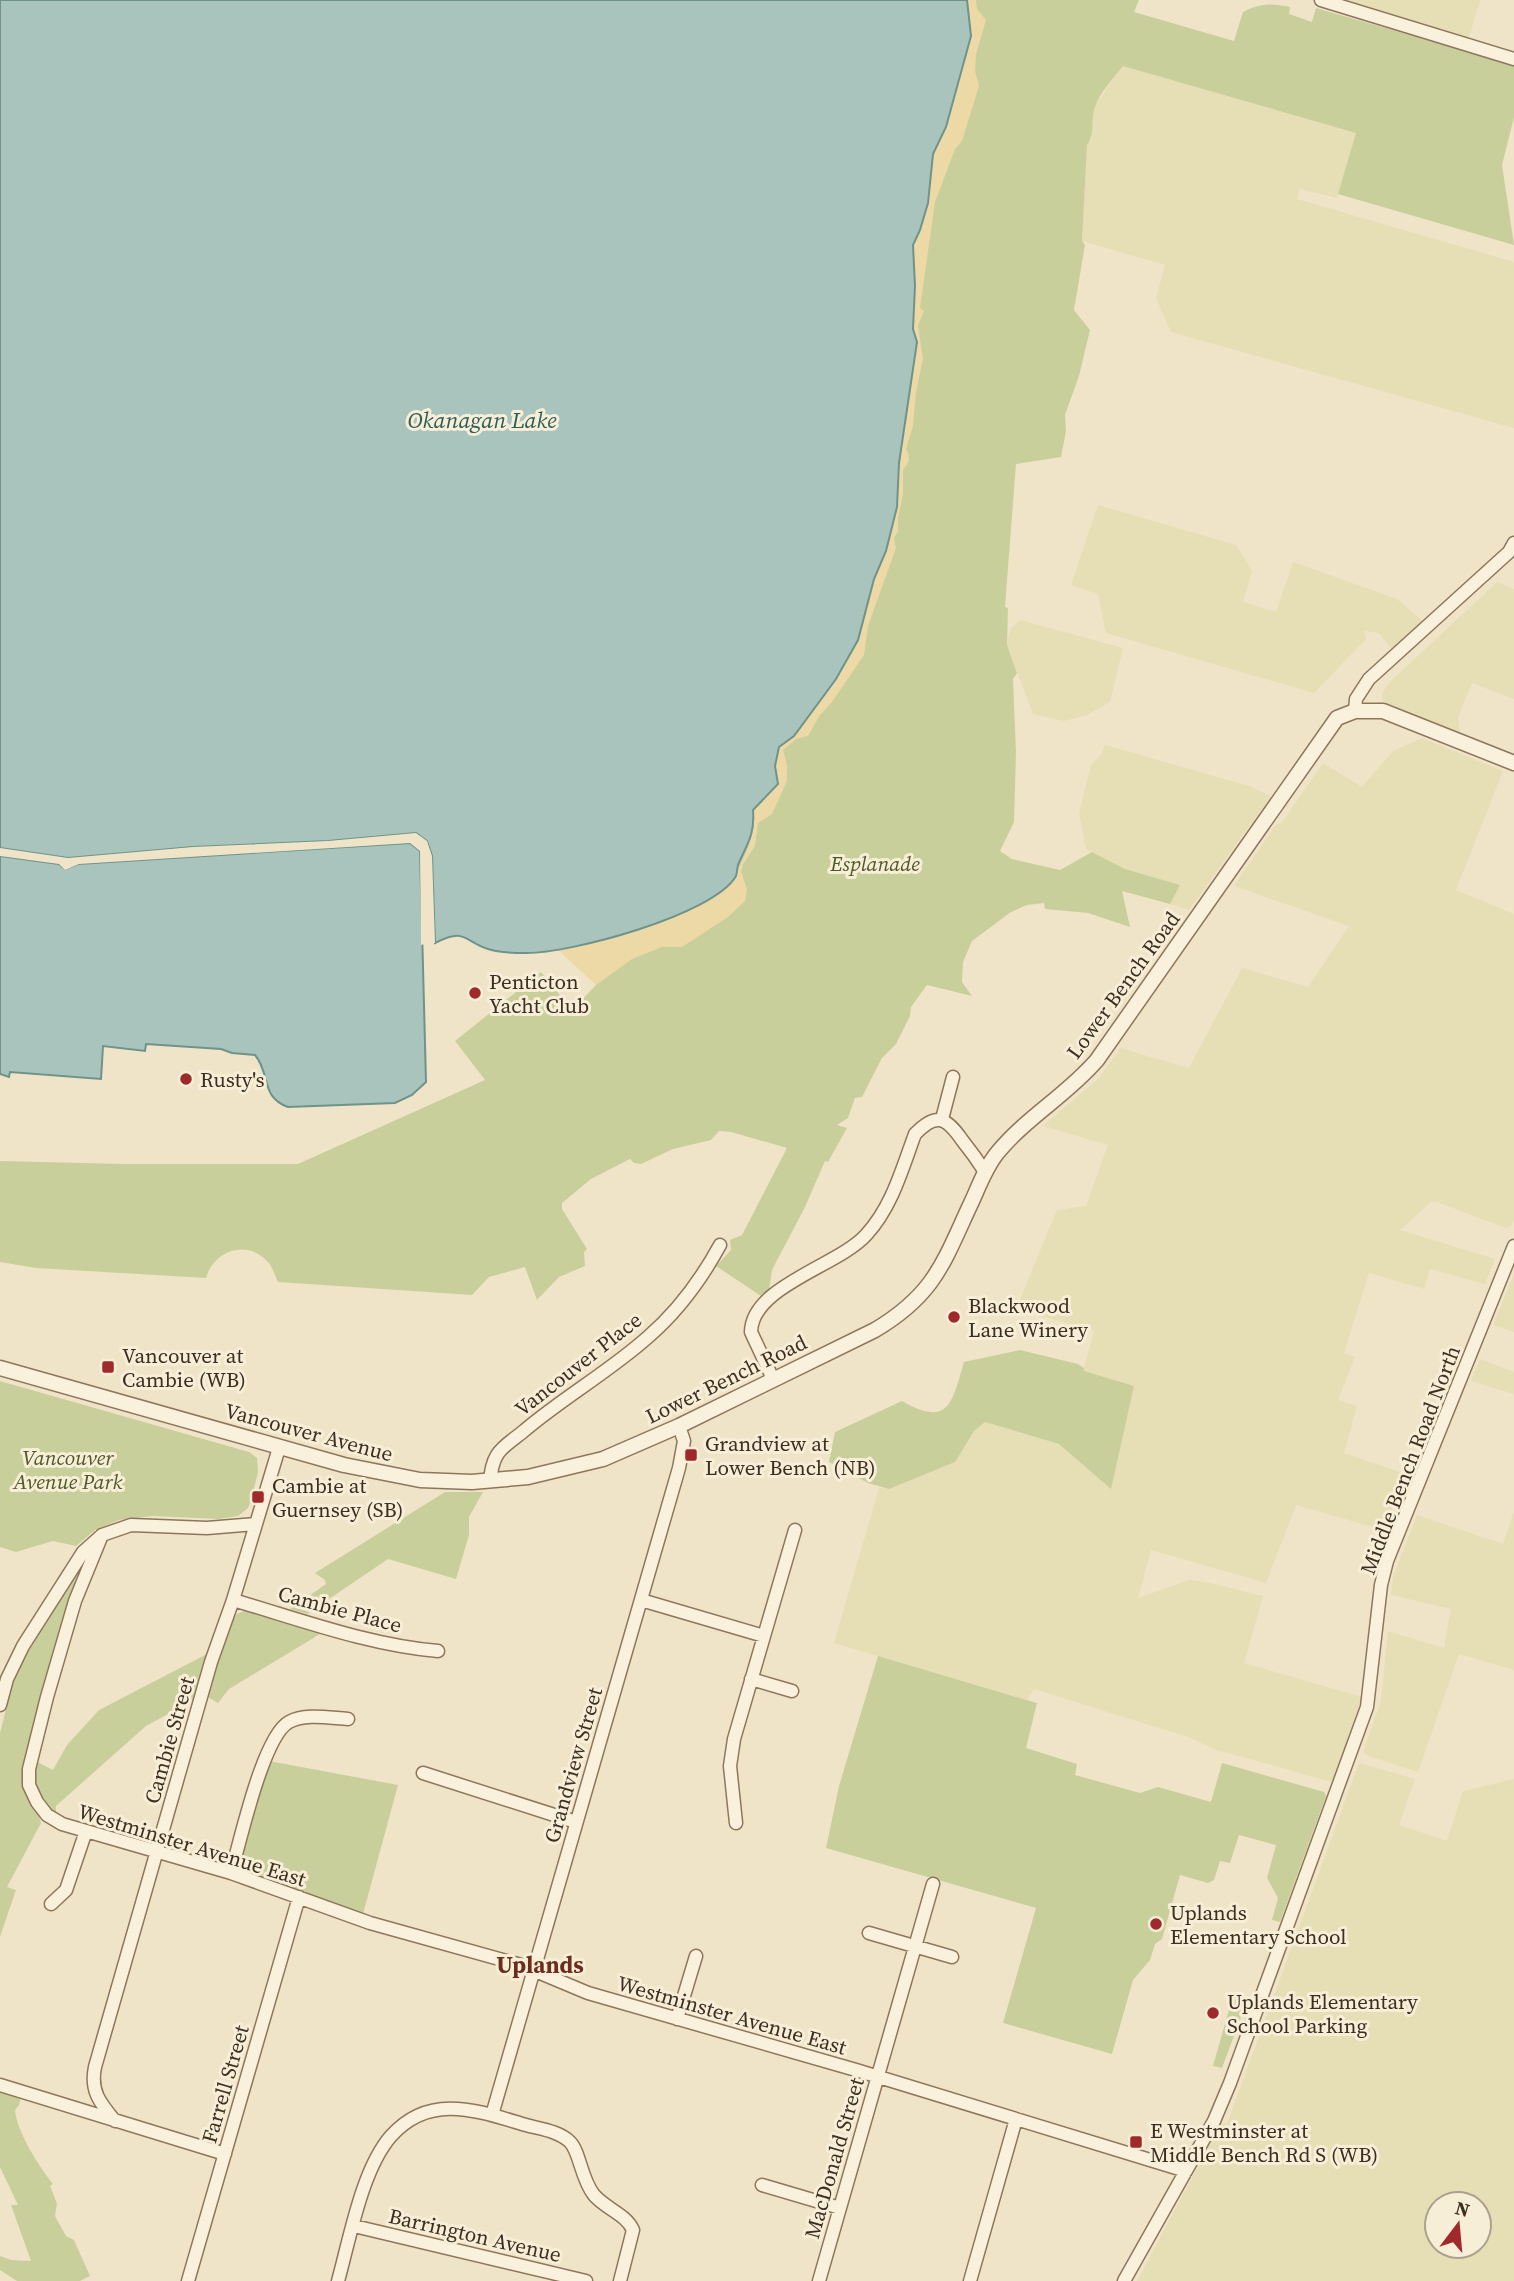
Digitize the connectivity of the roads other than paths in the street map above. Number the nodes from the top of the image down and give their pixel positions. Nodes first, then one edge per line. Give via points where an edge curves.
1 (1321, 0) edge
2 (1514, 59) edge
3 (1514, 543) edge
4 (1355, 711) junction
5 (1514, 763) edge
6 (953, 1077) dead end
7 (942, 1119) junction
8 (985, 1172) junction
9 (720, 1244) dead end
10 (1514, 1246) edge
11 (0, 1368) edge
12 (773, 1379) junction
13 (679, 1426) junction
14 (279, 1448) junction
15 (490, 1481) junction
16 (256, 1524) junction
17 (795, 1530) dead end
18 (102, 1535) junction
19 (233, 1600) junction
20 (641, 1600) junction
21 (764, 1636) junction
22 (438, 1651) dead end
23 (751, 1679) junction
24 (792, 1691) dead end
25 (0, 1705) edge
26 (348, 1719) dead end
27 (423, 1773) dead end
28 (576, 1822) junction
29 (736, 1823) dead end
30 (86, 1831) junction
31 (158, 1850) junction
32 (231, 1873) junction
33 (933, 1884) dead end
34 (299, 1898) junction
35 (51, 1904) dead end
36 (869, 1933) dead end
37 (915, 1947) junction
38 (695, 1956) dead end
39 (952, 1957) dead end
40 (533, 1970) junction
41 (677, 2019) junction
42 (877, 2078) junction
43 (0, 2085) edge
44 (492, 2115) junction
45 (1016, 2119) junction
46 (115, 2121) junction
47 (225, 2154) junction
48 (1186, 2171) junction
49 (762, 2185) dead end
50 (840, 2208) junction
51 (354, 2226) junction
52 (188, 2281) edge
53 (338, 2281) edge
54 (586, 2281) edge
55 (620, 2281) edge
56 (819, 2281) edge
57 (970, 2281) edge
58 (1124, 2281) edge

1 - 2 street
3 - 4 street via 1369,679 1356,699
4 - 5 street via 1394,715
4 - 8 street, Lower Bench Road via 1337,718 1325,733 1097,1060 1005,1144
6 - 7 street
7 - 8 street
7 - 12 street via 915,1134 888,1204 866,1236 780,1289 757,1312 751,1332
8 - 12 street, Lower Bench Road via 943,1264 922,1296 876,1329
9 - 15 street, Vancouver Place via 710,1264 650,1336 500,1451
10 - 48 street, Middle Bench Road North via 1384,1572 1370,1694 1333,1802 1222,2102
11 - 14 street, Vancouver Avenue
12 - 13 street, Lower Bench Road
13 - 15 street, Lower Bench Road via 592,1462
13 - 20 street, Grandview Street via 684,1441 679,1468
14 - 15 street, Vancouver Avenue via 394,1476 435,1482
14 - 16 street, Cambie Street
16 - 18 street via 207,1528 131,1525
16 - 19 street, Cambie Street
17 - 21 street
18 - 25 street via 83,1552 23,1646
18 - 30 street, Westminster Avenue East via 75,1601 29,1769 29,1784 47,1815
19 - 22 street, Cambie Place via 372,1639
19 - 31 street, Cambie Street
20 - 21 street
20 - 28 street, Grandview Street
21 - 23 street
23 - 24 street
23 - 29 street via 732,1752
26 - 32 street via 298,1718 280,1728 264,1760
27 - 28 street
28 - 40 street, Grandview Street
30 - 31 street, Westminster Avenue East
30 - 35 street via 66,1890
31 - 32 street, Westminster Avenue East
31 - 46 street, Cambie Street via 93,2073 97,2098
32 - 34 street, Westminster Avenue East
33 - 37 street, MacDonald Street
34 - 40 street, Westminster Avenue East
34 - 47 street, Farrell Street
36 - 37 street
37 - 39 street
37 - 42 street, MacDonald Street
38 - 41 street
40 - 41 street, Westminster Avenue East via 588,1993
40 - 44 street, Grandview Street
41 - 42 street, Westminster Avenue East
42 - 45 street, Westminster Avenue East
42 - 50 street, MacDonald Street
43 - 46 street
44 - 51 street via 449,2108 426,2112 405,2123 377,2157
44 - 55 street via 570,2142 589,2188 627,2219 633,2231
45 - 48 street, Westminster Avenue East
45 - 57 street
46 - 47 street
47 - 52 street, Farrell Street
48 - 58 street, Middle Bench Road North
49 - 50 street
50 - 56 street, MacDonald Street
51 - 53 street
51 - 54 street, Barrington Avenue

